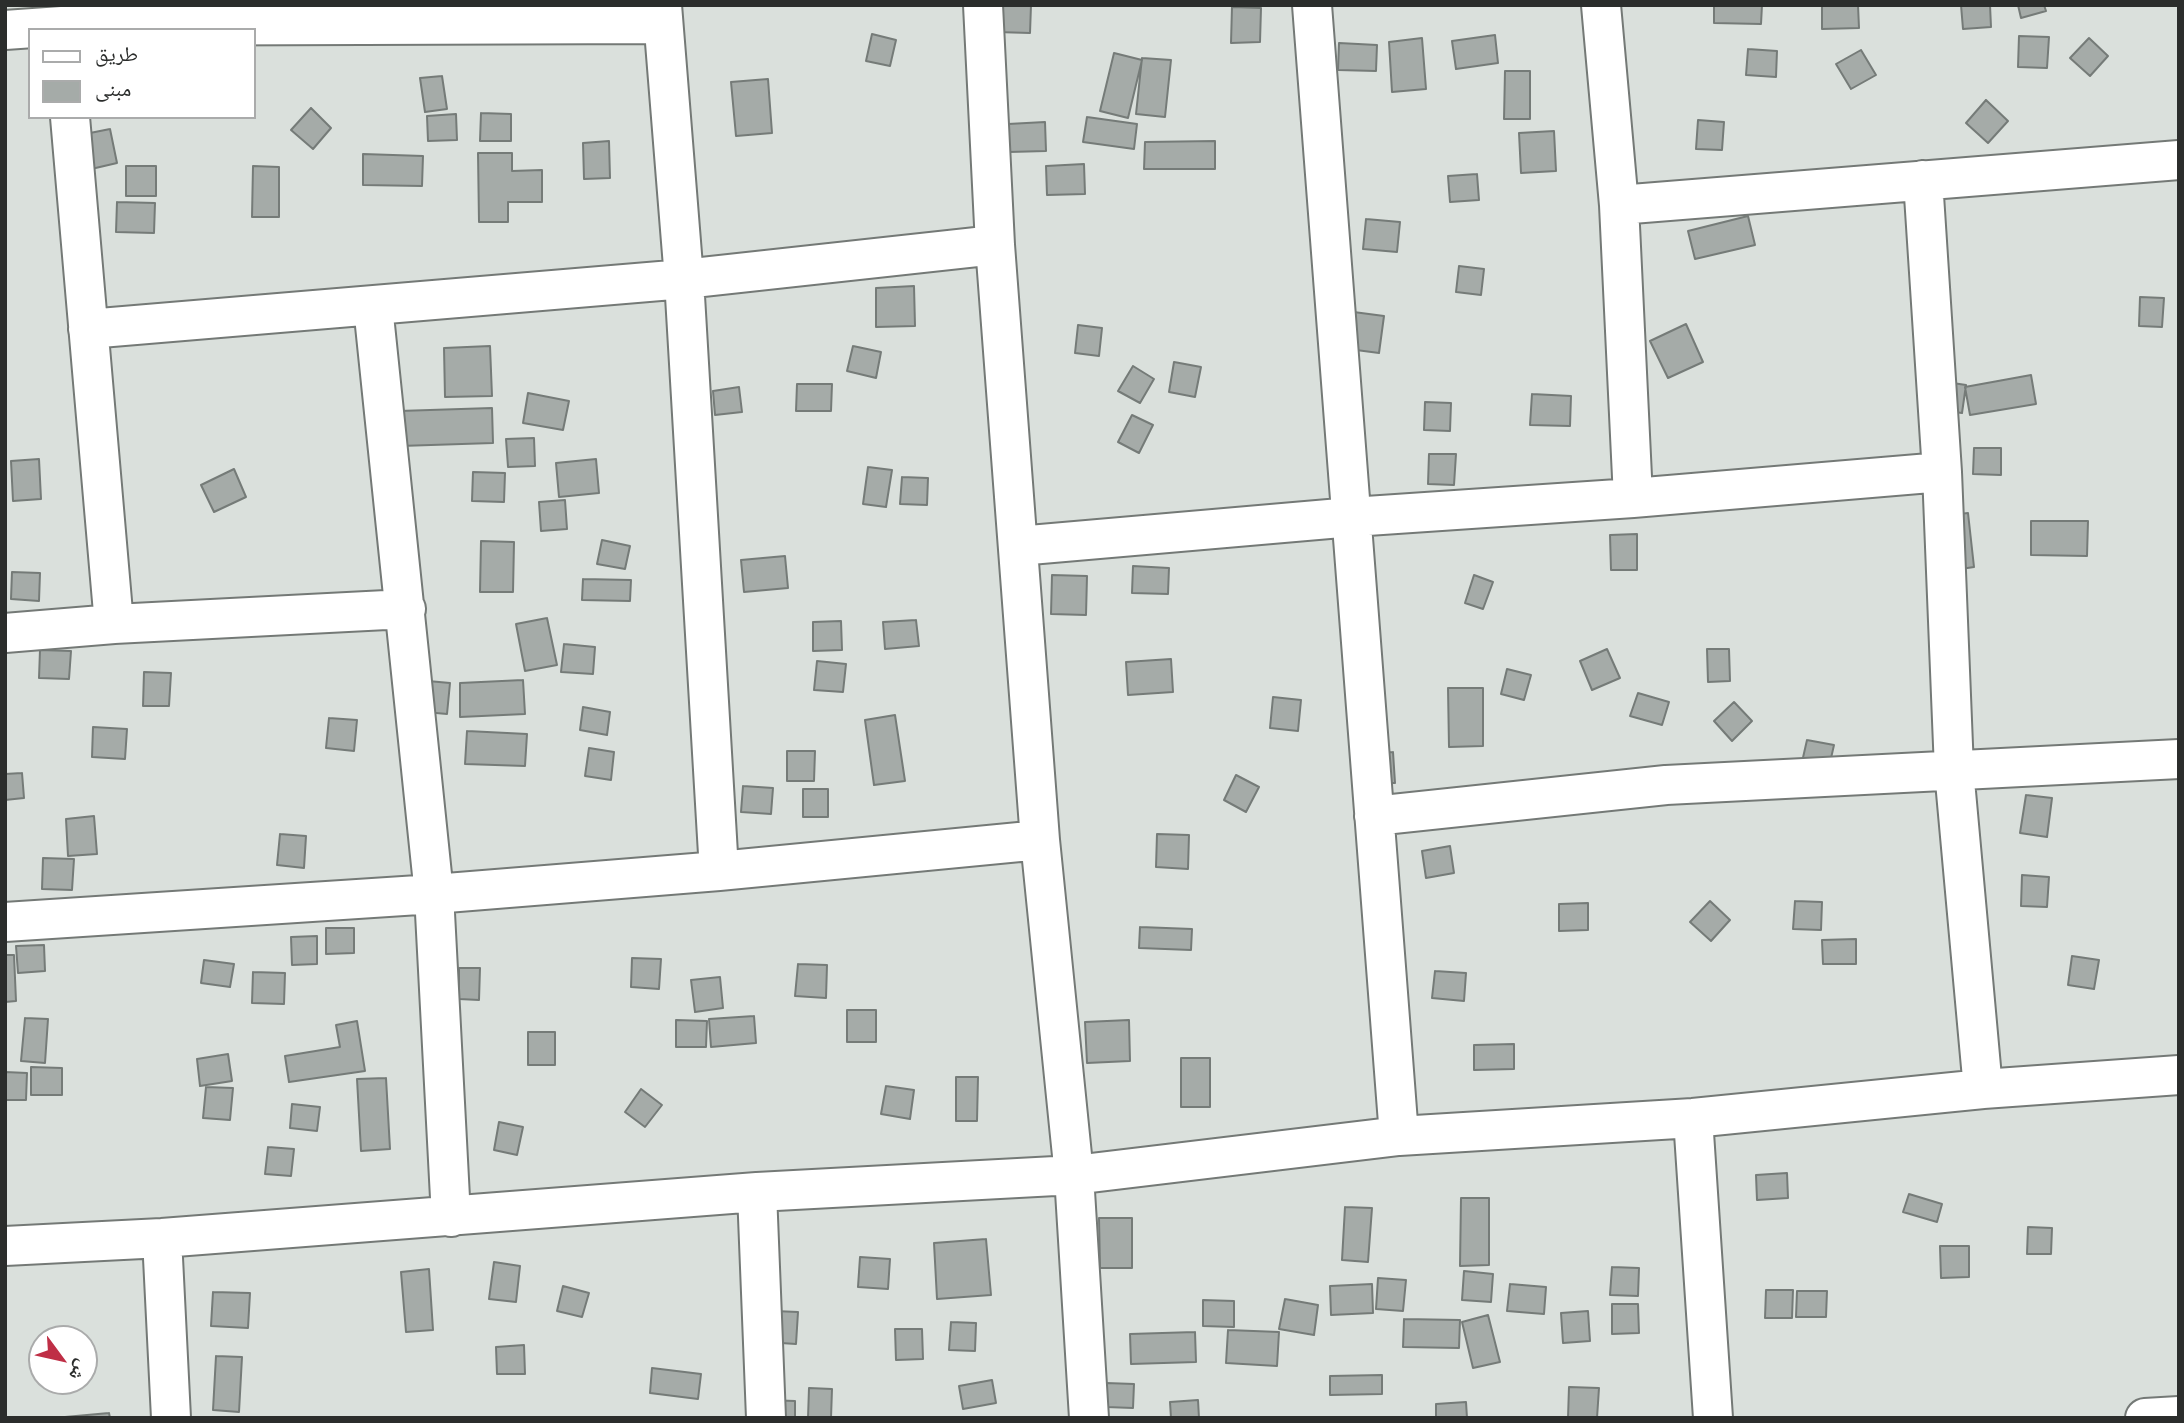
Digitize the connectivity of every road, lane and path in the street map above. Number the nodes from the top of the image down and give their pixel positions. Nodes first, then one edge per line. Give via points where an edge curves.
1 (983, 5) edge
2 (1312, 5) edge
3 (1601, 5) edge
4 (662, 15) edge
5 (61, 20) edge
6 (5, 30) edge
7 (70, 119) edge
8 (2179, 160) edge
9 (1923, 180) junction
10 (1619, 205) junction
11 (995, 245) junction
12 (684, 279) junction
13 (373, 306) junction
14 (88, 329) junction
15 (1942, 472) junction
16 (1633, 498) junction
17 (1352, 517) junction
18 (1018, 545) junction
19 (406, 609) junction
20 (114, 624) junction
21 (5, 633) edge
22 (2179, 759) edge
23 (1954, 770) junction
24 (1374, 816) junction
25 (1040, 840) junction
26 (719, 871) junction
27 (435, 894) junction
28 (5, 922) edge
29 (2179, 1075) edge
30 (1983, 1089) junction
31 (1693, 1118) junction
32 (1399, 1136) junction
33 (1074, 1175) junction
34 (757, 1192) junction
35 (451, 1217) junction
36 (162, 1238) junction
37 (5, 1245) edge
38 (2179, 1416) edge
39 (171, 1418) edge
40 (766, 1418) edge
41 (1089, 1418) edge
42 (1713, 1418) edge
43 (2146, 1418) edge

1 - 11 street
2 - 17 street
3 - 10 street
4 - 5 street
4 - 12 street
5 - 6 street
7 - 14 street
8 - 9 street
9 - 10 street
9 - 15 street
10 - 16 street
11 - 12 street
11 - 18 street
12 - 13 street
12 - 26 street
13 - 14 street
13 - 19 street
14 - 20 street
15 - 16 street
15 - 23 street
16 - 17 street
17 - 18 street
17 - 24 street
18 - 25 street
19 - 20 street
19 - 27 street
20 - 21 street
22 - 23 street
23 - 24 street via 1666,785
23 - 30 street
24 - 32 street
25 - 26 street
25 - 33 street
26 - 27 street
27 - 28 street
27 - 35 street
29 - 30 street
30 - 31 street
31 - 32 street
31 - 42 street
32 - 33 street
33 - 34 street
33 - 41 street
34 - 35 street
34 - 40 street
35 - 36 street
36 - 37 street
36 - 39 street
38 - 43 street

